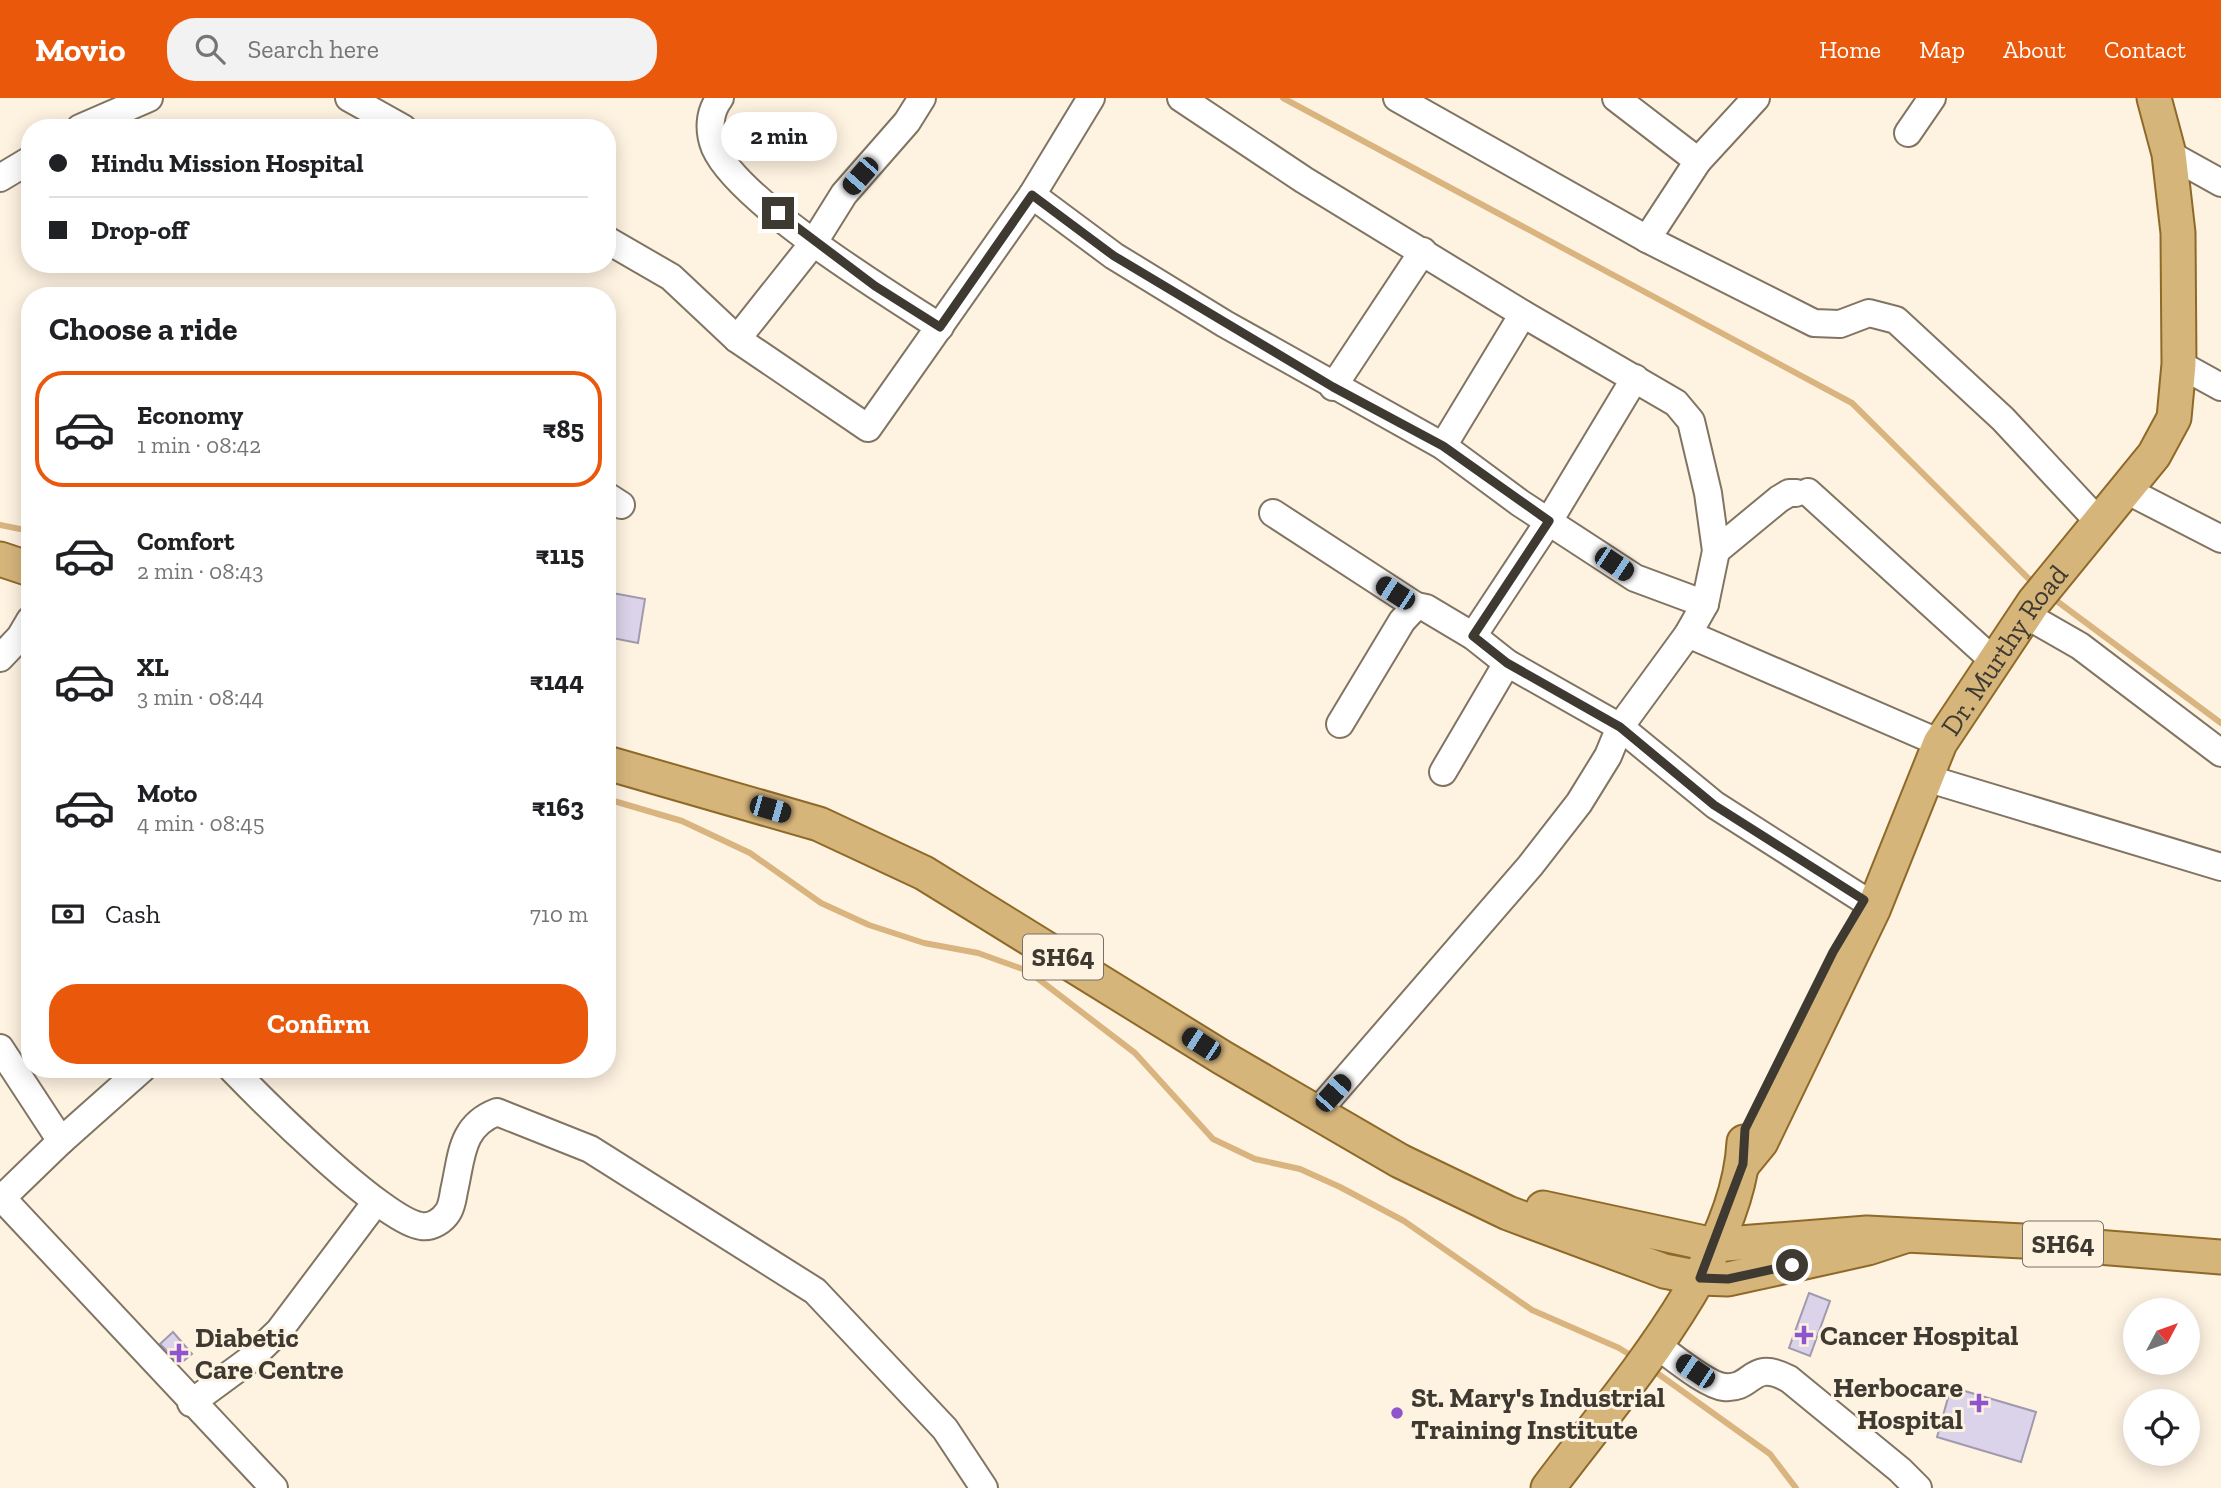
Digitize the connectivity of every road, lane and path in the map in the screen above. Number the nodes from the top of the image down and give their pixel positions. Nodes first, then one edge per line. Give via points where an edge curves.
1 (149, 98) edge
2 (349, 98) edge
3 (720, 98) edge
4 (922, 98) edge
5 (1091, 98) edge
6 (1181, 98) edge
7 (1397, 98) edge
8 (1616, 98) edge
9 (1756, 98) edge
10 (1932, 98) edge
11 (2154, 98) edge
12 (101, 119) edge
13 (387, 119) edge
14 (1908, 133) dead end
15 (2169, 154) junction
16 (1698, 160) junction
17 (21, 165) edge
18 (0, 178) edge
19 (2221, 183) edge
20 (1032, 195) junction
21 (1647, 239) junction
22 (814, 242) junction
23 (616, 245) edge
24 (1423, 251) junction
25 (1523, 314) junction
26 (940, 327) junction
27 (737, 339) junction
28 (2178, 369) junction
29 (1635, 378) junction
30 (1333, 387) junction
31 (2221, 387) edge
32 (1443, 446) junction
33 (2126, 486) junction
34 (1273, 513) dead end
35 (1549, 521) junction
36 (2098, 521) junction
37 (2221, 539) edge
38 (1716, 551) junction
39 (0, 559) edge
40 (21, 566) edge
41 (1705, 604) junction
42 (1416, 606) junction
43 (2030, 608) junction
44 (1688, 634) junction
45 (21, 635) edge
46 (1473, 636) junction
47 (0, 658) edge
48 (1995, 662) junction
49 (1507, 663) junction
50 (1340, 724) dead end
51 (1620, 727) junction
52 (1940, 743) junction
53 (2221, 753) edge
54 (616, 765) edge
55 (1443, 772) dead end
56 (1926, 778) junction
57 (1905, 830) junction
58 (2221, 867) edge
59 (1864, 900) junction
60 (0, 1048) edge
61 (132, 1078) edge
62 (242, 1078) edge
63 (1318, 1111) junction
64 (61, 1141) junction
65 (1743, 1164) junction
66 (1, 1198) edge
67 (1485, 1200) junction
68 (376, 1202) junction
69 (1905, 1236) junction
70 (1714, 1245) junction
71 (2221, 1257) edge
72 (1700, 1278) junction
73 (1652, 1348) junction
74 (191, 1403) junction
75 (274, 1488) edge
76 (984, 1488) edge
77 (1548, 1488) edge
78 (1918, 1488) edge

1 - 12 street
2 - 13 street
3 - 22 street via 710,128 716,148 760,199
4 - 22 street via 844,194
5 - 20 street
6 - 24 street via 1304,180
7 - 21 street
8 - 16 street
9 - 16 street
10 - 14 street
11 - 15 main road, Dr. Murthy Road
15 - 19 street
15 - 28 main road, Dr. Murthy Road via 2178,233
16 - 21 street
17 - 18 street
20 - 26 street
20 - 30 street via 1114,256
21 - 36 street via 1814,323 1840,324 1869,313 1896,320 2003,419
22 - 26 street
22 - 27 street
23 - 27 street via 671,277
24 - 25 street
24 - 30 street
25 - 29 street
25 - 32 street
26 - 27 street via 868,428
28 - 31 street
28 - 33 main road, Dr. Murthy Road via 2147,429
29 - 35 street
29 - 38 street via 1676,403 1691,421
30 - 32 street
32 - 35 street
33 - 36 main road, Dr. Murthy Road
33 - 37 street
34 - 42 street
35 - 41 street via 1635,578
35 - 46 street
36 - 43 main road, Dr. Murthy Road
38 - 41 street
38 - 48 street via 1779,499 1802,493
39 - 40 main road
41 - 44 street
42 - 46 street
42 - 50 street via 1402,621
43 - 48 main road, Dr. Murthy Road
43 - 53 street
44 - 51 street
44 - 52 street
45 - 47 street
46 - 49 street
48 - 52 main road, Dr. Murthy Road
49 - 51 street
49 - 55 street
51 - 59 street via 1714,805
51 - 63 street via 1608,756 1571,814
52 - 56 main road, Dr. Murthy Road
54 - 63 main road, SH64 via 819,824 924,873 1223,1058
56 - 57 main road, Dr. Murthy Road
56 - 58 street
57 - 59 main road, Dr. Murthy Road
57 - 65 main road, Dr. Murthy Road via 1873,910 1762,1142
59 - 65 main road, Dr. Murthy Road via 1833,952 1745,1129
60 - 64 street
61 - 64 street
62 - 68 street
63 - 67 main road, SH64 via 1400,1161
64 - 66 street
65 - 70 main road, Dr. Murthy Road
66 - 74 street
67 - 70 main road, SH64 via 1511,1201
67 - 72 main road, SH64 via 1508,1213 1664,1271
68 - 74 street via 279,1331 248,1361
68 - 76 street via 421,1226 437,1223 450,1210 467,1134 480,1118 497,1112 590,1149 815,1291 945,1429
69 - 70 main road, SH64 via 1867,1233
69 - 71 main road, SH64
69 - 72 main road, SH64 via 1741,1276
70 - 72 main road, Dr. Murthy Road
72 - 73 main road, Dr. Murthy Road
73 - 77 main road, Dr. Murthy Road
73 - 78 street via 1727,1388 1773,1370 1790,1379
74 - 75 street

